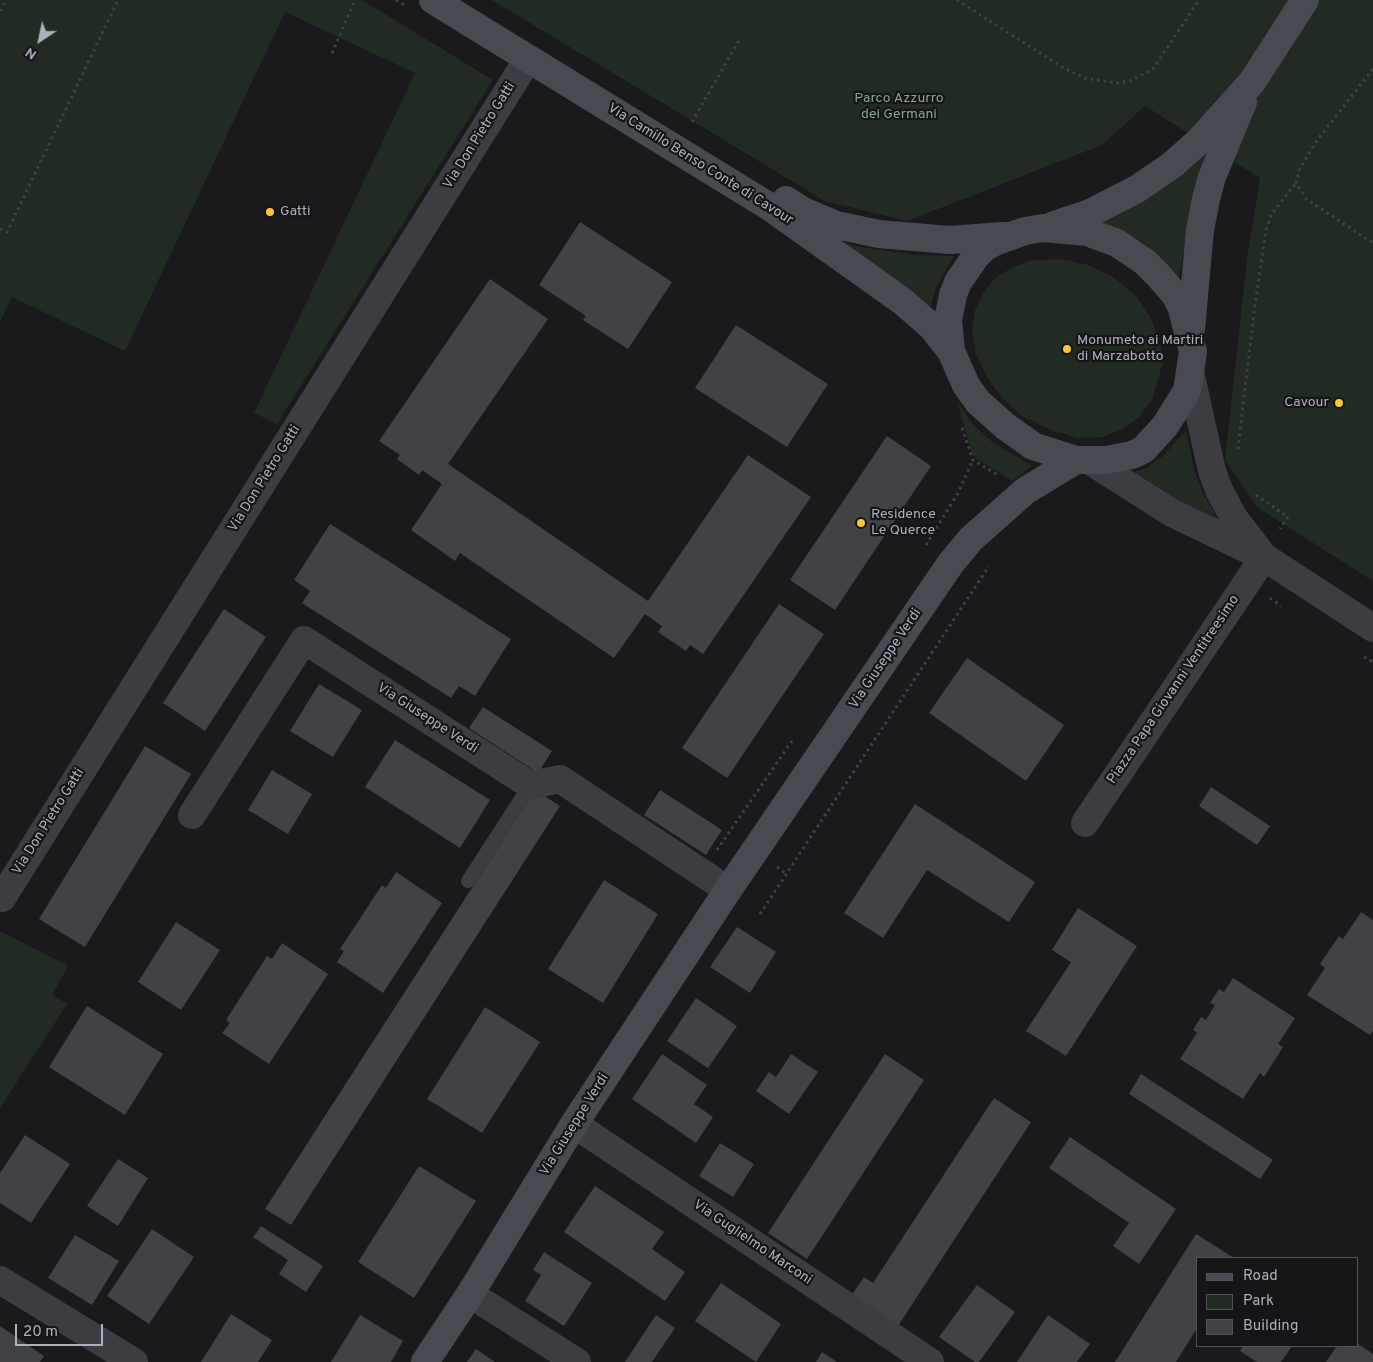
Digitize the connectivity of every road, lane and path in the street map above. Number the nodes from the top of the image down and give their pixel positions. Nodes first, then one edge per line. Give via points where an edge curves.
1 (6, 0) edge
2 (118, 0) edge
3 (355, 0) edge
4 (396, 0) edge
5 (462, 0) edge
6 (957, 0) edge
7 (1199, 0) edge
8 (1305, 0) edge
9 (423, 5) edge
10 (0, 12) edge
11 (740, 40) dead end
12 (332, 52) dead end
13 (528, 59) junction
14 (1373, 69) edge
15 (1252, 82) junction
16 (692, 122) dead end
17 (1296, 183) junction
18 (1044, 228) junction
19 (0, 229) edge
20 (1009, 236) junction
21 (1373, 243) edge
22 (1190, 337) junction
23 (951, 351) junction
24 (1191, 376) junction
25 (961, 425) dead end
26 (1238, 458) dead end
27 (1083, 460) junction
28 (1025, 491) junction
29 (1251, 492) dead end
30 (1285, 522) dead end
31 (1264, 557) junction
32 (992, 561) dead end
33 (1246, 584) junction
34 (1311, 588) junction
35 (1373, 628) edge
36 (530, 785) junction
37 (192, 815) dead end
38 (1085, 823) dead end
39 (468, 881) dead end
40 (728, 890) junction
41 (0, 897) edge
42 (760, 914) dead end
43 (574, 1124) junction
44 (0, 1280) edge
45 (470, 1294) junction
46 (134, 1362) edge
47 (425, 1362) edge
48 (577, 1362) edge
49 (930, 1362) edge

1 - 10 path
2 - 19 path via 7,232
3 - 12 path
4 - 9 path
5 - 20 street, Via Camillo Benso Conte di Cavour via 817,217 854,230 909,238
6 - 7 path via 1065,69 1085,78 1117,83 1130,81 1153,69
8 - 15 street
9 - 13 street, Via Camillo Benso Conte di Cavour
11 - 16 path
13 - 23 street, Via Camillo Benso Conte di Cavour via 770,207 902,301 932,327
13 - 41 street, Via Don Pietro Gatti
14 - 17 path via 1318,139 1300,168
15 - 18 street via 1198,142 1156,178 1090,213
15 - 22 street via 1206,199
17 - 21 path via 1306,199
17 - 26 path via 1271,215 1266,230
18 - 20 street
18 - 22 street via 1103,237 1145,262 1176,296
20 - 23 street via 985,247 958,282 948,320
22 - 24 street via 1193,352
23 - 27 street via 966,385 978,402 1005,426 1033,446
24 - 27 street via 1187,391 1173,415 1142,450 1118,459
24 - 31 street via 1219,490 1234,518
25 - 28 path via 973,460
27 - 28 street, Via Giuseppe Verdi
27 - 31 street via 1172,514
28 - 40 street, Via Giuseppe Verdi via 971,539 951,563
29 - 30 path via 1288,517
31 - 33 street, Piazza Papa Giovanni Ventitreesimo
31 - 34 street
32 - 42 path
33 - 34 path via 1295,614
33 - 38 street, Piazza Papa Giovanni Ventitreesimo
34 - 35 street
36 - 37 street, Via Giuseppe Verdi via 304,640
36 - 39 lane
36 - 40 street via 560,779
40 - 43 street, Via Giuseppe Verdi
43 - 45 street, Via Giuseppe Verdi
43 - 49 street, Via Guglielmo Marconi
44 - 46 street
45 - 47 street, Via Giuseppe Verdi
45 - 48 street

